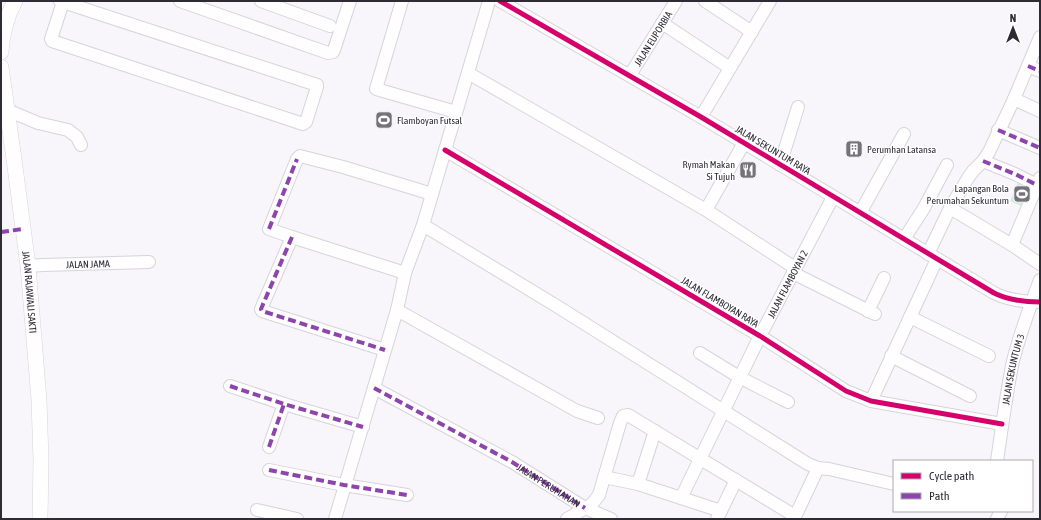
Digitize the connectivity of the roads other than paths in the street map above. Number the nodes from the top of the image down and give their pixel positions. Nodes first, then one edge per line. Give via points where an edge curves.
1 (15, 1) edge
2 (180, 1) edge
3 (261, 1) edge
4 (350, 1) edge
5 (402, 1) edge
6 (489, 1) edge
7 (500, 1) edge
8 (676, 1) edge
9 (705, 1) edge
10 (770, 1) edge
11 (61, 2) edge
12 (721, 5) edge
13 (662, 23) junction
14 (330, 26) dead end
15 (752, 32) junction
16 (1040, 38) edge
17 (1, 52) edge
18 (1028, 66) junction
19 (1, 67) edge
20 (730, 68) junction
21 (1040, 71) edge
22 (468, 73) junction
23 (630, 75) junction
24 (1014, 99) junction
25 (798, 107) dead end
26 (4, 108) edge
27 (1040, 111) edge
28 (456, 112) junction
29 (701, 117) junction
30 (998, 130) junction
31 (904, 134) dead end
32 (744, 143) junction
33 (81, 145) dead end
34 (1040, 148) edge
35 (445, 150) junction
36 (983, 162) junction
37 (780, 165) junction
38 (948, 165) dead end
39 (1039, 182) edge
40 (432, 194) junction
41 (833, 197) junction
42 (950, 208) junction
43 (706, 210) junction
44 (860, 213) junction
45 (423, 225) junction
46 (292, 237) junction
47 (904, 239) junction
48 (1012, 245) junction
49 (933, 256) junction
50 (149, 262) dead end
51 (1040, 264) edge
52 (28, 266) junction
53 (794, 271) junction
54 (405, 273) junction
55 (884, 278) dead end
56 (1040, 280) edge
57 (1036, 302) edge
58 (397, 310) junction
59 (910, 317) junction
60 (760, 336) junction
61 (385, 350) junction
62 (700, 353) dead end
63 (891, 356) junction
64 (989, 356) dead end
65 (739, 377) junction
66 (230, 386) dead end
67 (374, 388) junction
68 (970, 396) dead end
69 (871, 401) junction
70 (788, 402) dead end
71 (284, 404) junction
72 (723, 411) junction
73 (598, 418) dead end
74 (1002, 424) junction
75 (362, 427) junction
76 (655, 431) junction
77 (270, 447) dead end
78 (700, 458) junction
79 (997, 460) edge
80 (818, 468) junction
81 (270, 470) dead end
82 (604, 477) junction
83 (736, 480) junction
84 (638, 484) junction
85 (893, 484) edge
86 (344, 485) junction
87 (407, 495) dead end
88 (681, 498) junction
89 (585, 508) junction
90 (257, 510) dead end
91 (719, 515) edge
92 (795, 517) edge
93 (40, 519) edge
94 (297, 519) edge
95 (337, 519) edge
96 (567, 519) edge
97 (611, 519) edge

1 - 17 main road via 8,16
2 - 4 street via 330,53 334,50
3 - 14 street
5 - 28 street via 376,89
6 - 22 street
7 - 23 street, JALAN SEKUNTUM RAYA
8 - 13 street, JALAN EUPORBIA
9 - 12 street
10 - 15 street
11 - 11 street via 317,85 306,122 303,124 52,42
12 - 15 street
13 - 20 street
13 - 23 street, JALAN EUPORBIA
15 - 20 street
16 - 18 street
18 - 21 street
18 - 24 street
19 - 26 main road, JALAN RAJAWALI SAKTI
20 - 29 street
22 - 28 street
22 - 43 street
23 - 29 street, JALAN SEKUNTUM RAYA
24 - 27 street
24 - 30 street
25 - 37 street
26 - 33 street via 38,123 68,130 77,137
26 - 52 main road, JALAN RAJAWALI SAKTI via 14,159
28 - 35 street
29 - 32 street, JALAN SEKUNTUM RAYA
30 - 34 street
30 - 36 street
31 - 44 street
32 - 37 street, JALAN SEKUNTUM RAYA
32 - 43 street
35 - 40 street
35 - 60 street, JALAN FLAMBOYAN RAYA
36 - 39 street
36 - 42 street via 973,171
37 - 41 street, JALAN SEKUNTUM RAYA
38 - 47 street
39 - 48 street
40 - 45 street
40 - 46 street via 300,156 270,228
41 - 44 street, JALAN SEKUNTUM RAYA
41 - 53 street, JALAN FLAMBOYAN 2
42 - 48 street
42 - 49 street
43 - 53 street
44 - 47 street, JALAN SEKUNTUM RAYA
45 - 54 street
45 - 72 street
46 - 54 street
46 - 61 street via 262,311
47 - 49 street, JALAN SEKUNTUM RAYA
48 - 51 street
49 - 57 street, JALAN SEKUNTUM RAYA via 994,293
49 - 59 street
50 - 52 street, JALAN JAMA
52 - 93 main road, JALAN RAJAWALI SAKTI via 39,400
53 - 55 street via 872,312
53 - 60 street, JALAN FLAMBOYAN 2
54 - 58 street
56 - 57 street, JALAN SEKUNTUM 3
57 - 74 street, JALAN SEKUNTUM 3 via 1014,359
58 - 61 street
58 - 73 street via 578,412
59 - 63 street
59 - 64 street
60 - 65 street, JALAN FLAMBOYAN 2
60 - 69 street, JALAN FLAMBOYAN RAYA via 846,391
61 - 67 street
62 - 65 street
63 - 68 street
63 - 69 street
65 - 70 street
65 - 72 street, JALAN FLAMBOYAN 2
66 - 71 street
67 - 75 street
67 - 89 street, JALAN PERUMAHAN via 512,462
69 - 74 street, JALAN FLAMBOYAN RAYA
71 - 75 street
71 - 77 street
72 - 78 street, JALAN FLAMBOYAN 2
72 - 80 street
74 - 79 street, JALAN SEKUNTUM 3
75 - 86 street
76 - 78 street
76 - 82 street via 628,415 623,416
76 - 84 street
78 - 83 street
78 - 88 street, JALAN FLAMBOYAN 2
80 - 85 street
80 - 92 street
81 - 86 street
82 - 84 street
82 - 89 street via 599,495
83 - 91 street
83 - 92 street
84 - 88 street
86 - 87 street
86 - 95 street
88 - 91 street
89 - 96 street
89 - 97 street, JALAN PERUMAHAN
90 - 94 street

